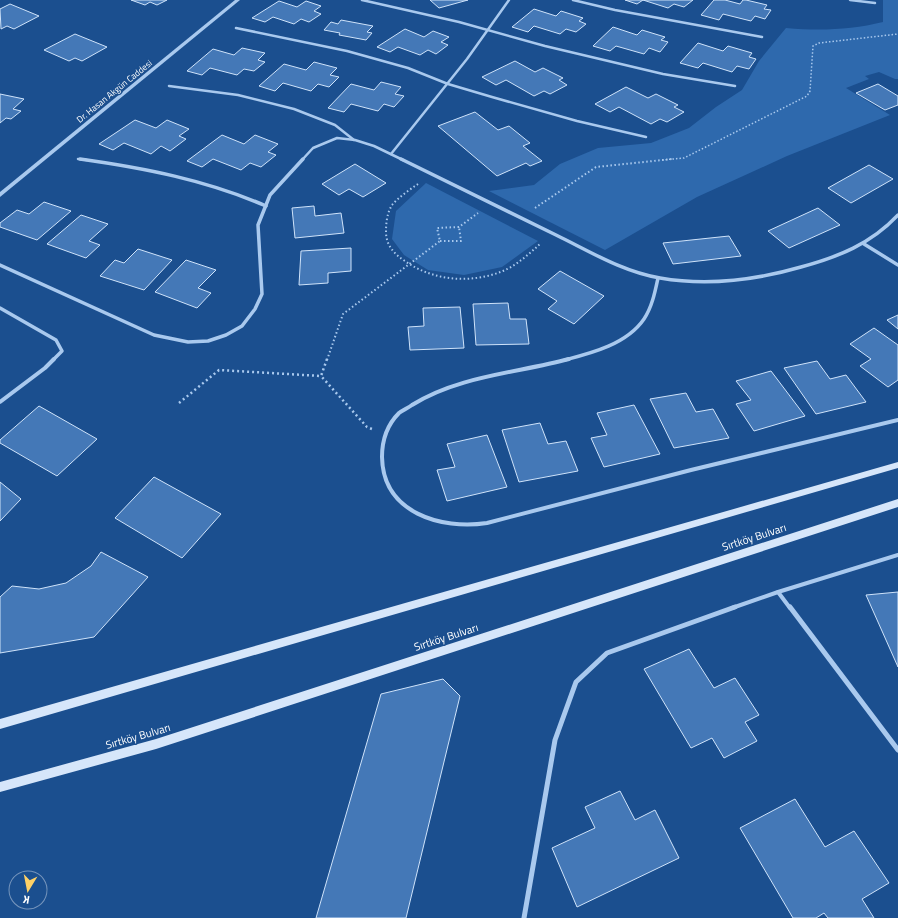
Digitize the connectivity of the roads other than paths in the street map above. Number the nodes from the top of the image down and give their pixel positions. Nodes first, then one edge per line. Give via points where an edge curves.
1 (238, 0) edge
2 (362, 0) edge
3 (509, 0) edge
4 (573, 0) edge
5 (850, 0) edge
6 (875, 3) dead end
7 (236, 28) dead end
8 (488, 31) junction
9 (762, 37) dead end
10 (448, 84) junction
11 (168, 86) dead end
12 (735, 86) dead end
13 (646, 137) dead end
14 (355, 140) junction
15 (392, 154) junction
16 (78, 159) dead end
17 (0, 195) edge
18 (266, 206) junction
19 (898, 215) edge
20 (864, 244) junction
21 (0, 265) edge
22 (898, 265) edge
23 (658, 278) junction
24 (0, 308) edge
25 (0, 402) edge
26 (898, 420) edge
27 (898, 465) edge
28 (898, 504) edge
29 (898, 554) edge
30 (778, 592) junction
31 (0, 724) edge
32 (898, 750) edge
33 (0, 788) edge
34 (524, 918) edge

1 - 17 street, Dr. Hasan Akgün Caddesi
2 - 8 street
3 - 8 street
4 - 9 street
5 - 6 street
7 - 10 street via 347,51 408,68
8 - 10 street
8 - 12 street via 663,74
10 - 13 street via 577,121
10 - 15 street
11 - 14 street via 238,94 294,109 335,125
14 - 15 street
14 - 18 street via 337,138 313,148 270,195
15 - 23 street via 607,260
16 - 18 street via 168,173 204,182 239,193
18 - 21 street via 258,225 262,294 255,309 242,326 208,341 188,342 154,336
19 - 20 street
20 - 22 street
20 - 23 street via 819,263 766,274 703,281
23 - 26 street via 649,312 640,326 623,339 592,353 500,374 425,396 408,407 394,419 384,433 382,469 398,498 413,512 441,523 474,526
24 - 25 street via 56,340 62,351 45,368
27 - 31 main road
28 - 33 main road, Sırtköy Bulvarı via 164,741
29 - 30 street
30 - 32 street
30 - 34 street via 607,653 576,682 555,740

